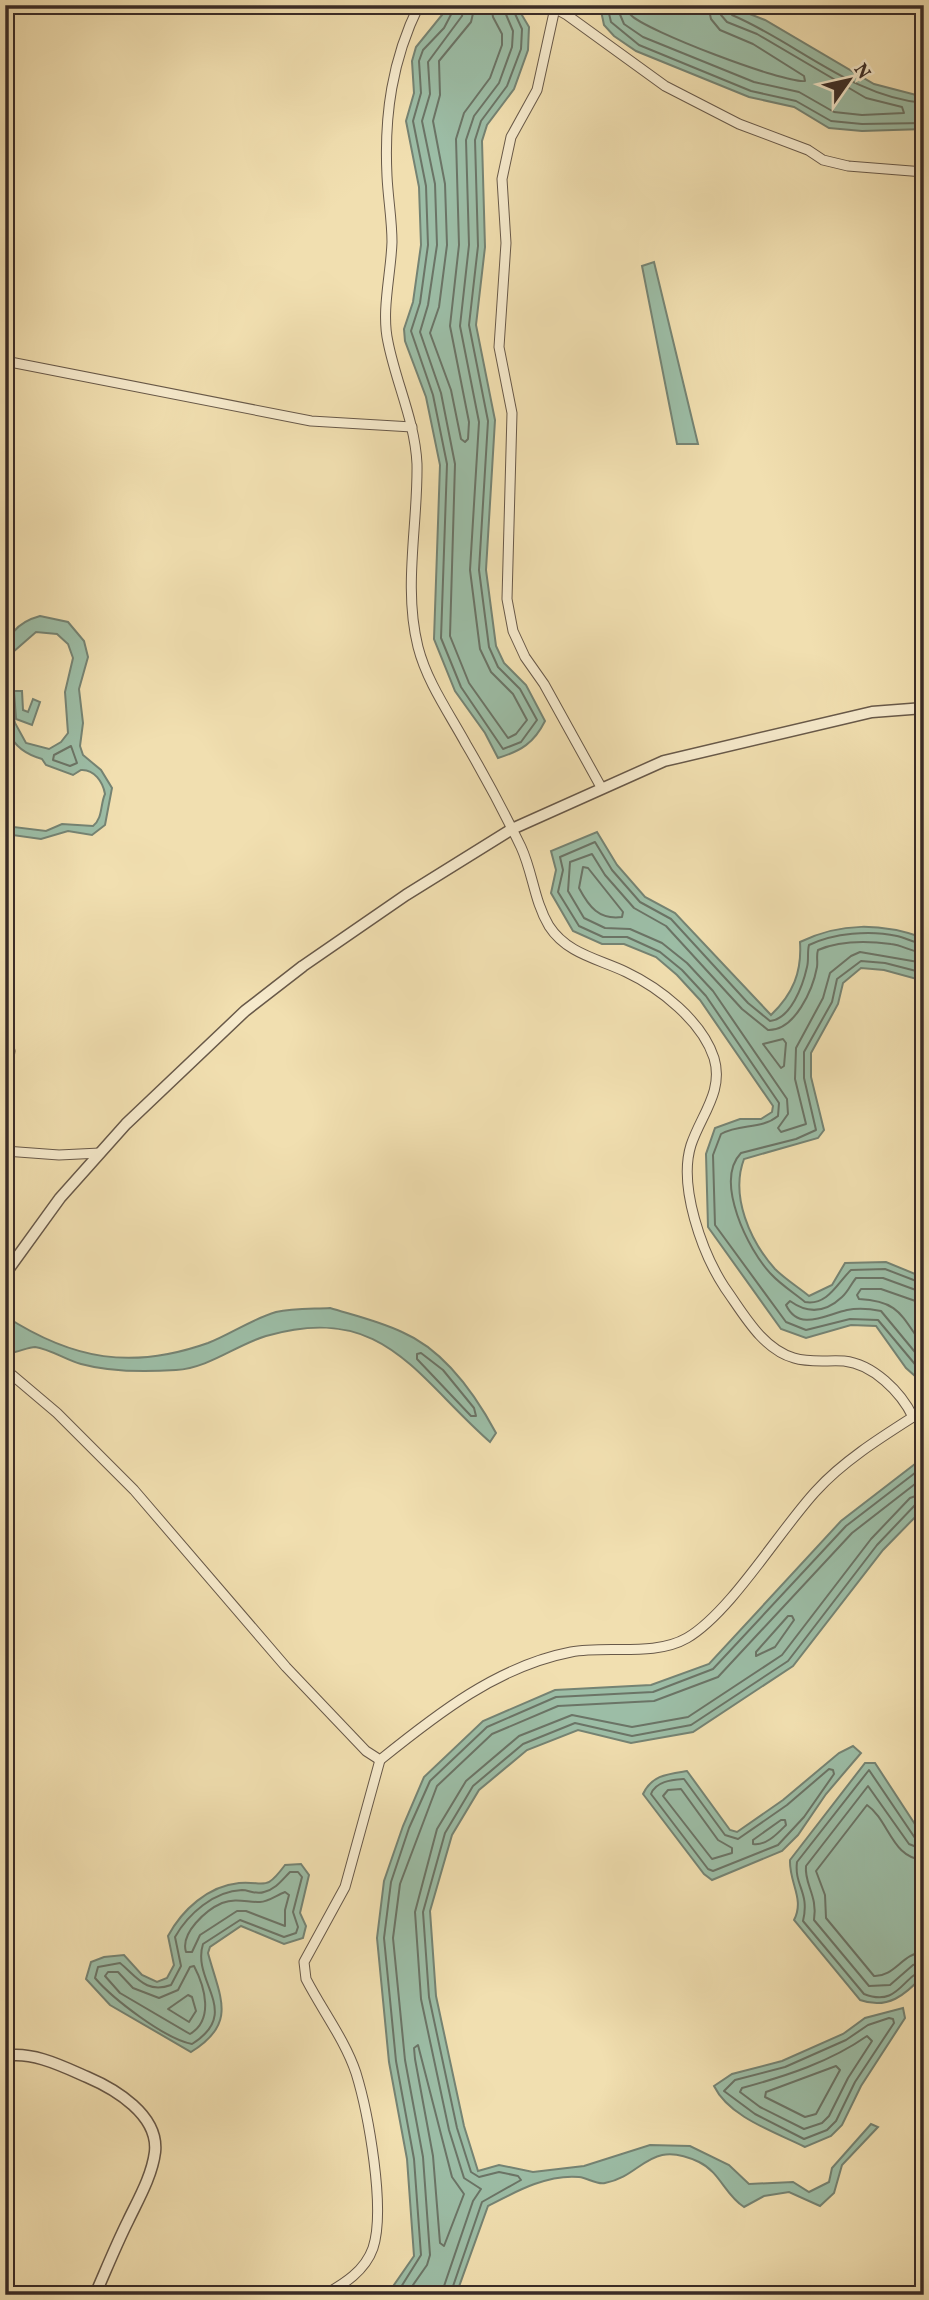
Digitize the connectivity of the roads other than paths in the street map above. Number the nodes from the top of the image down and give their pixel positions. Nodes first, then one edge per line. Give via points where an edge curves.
1 (419, 5) edge
2 (552, 7) edge
3 (924, 172) edge
4 (5, 361) edge
5 (412, 427) junction
6 (924, 708) edge
7 (601, 787) junction
8 (512, 830) junction
9 (5, 1031) edge
10 (5, 1084) edge
11 (5, 1151) edge
12 (100, 1153) junction
13 (5, 1274) edge
14 (5, 1369) edge
15 (924, 1411) edge
16 (913, 1417) junction
17 (380, 1760) junction
18 (5, 2056) edge
19 (95, 2295) edge
20 (324, 2295) edge

1 - 5 street via 397,54 387,110 392,239 387,334
2 - 3 street via 665,86 738,124 823,160
2 - 7 street via 537,90 511,136 502,179 506,243 499,347 512,425 507,599 524,657
4 - 5 street via 311,421
5 - 8 street via 416,483 410,611 419,653
6 - 7 street via 872,712 722,746 664,761
7 - 8 street
8 - 12 street via 406,895 264,996 192,1059
8 - 16 street via 551,929 582,956 625,972 663,994 695,1027 714,1057 717,1088 691,1147 687,1172 691,1206 722,1283 771,1345 794,1358 861,1365 890,1386
9 - 10 street via 10,1051
11 - 12 street
12 - 13 street via 60,1198
14 - 17 street via 134,1490 286,1667
15 - 16 street
16 - 17 street via 817,1489 709,1621 685,1639 660,1646 572,1652 513,1668 432,1718
17 - 20 street via 345,1887 304,1962 306,1979 356,2074 376,2186 374,2246 359,2270
18 - 19 street via 18,2054 60,2065 108,2086 135,2107 152,2135 155,2150 146,2182

